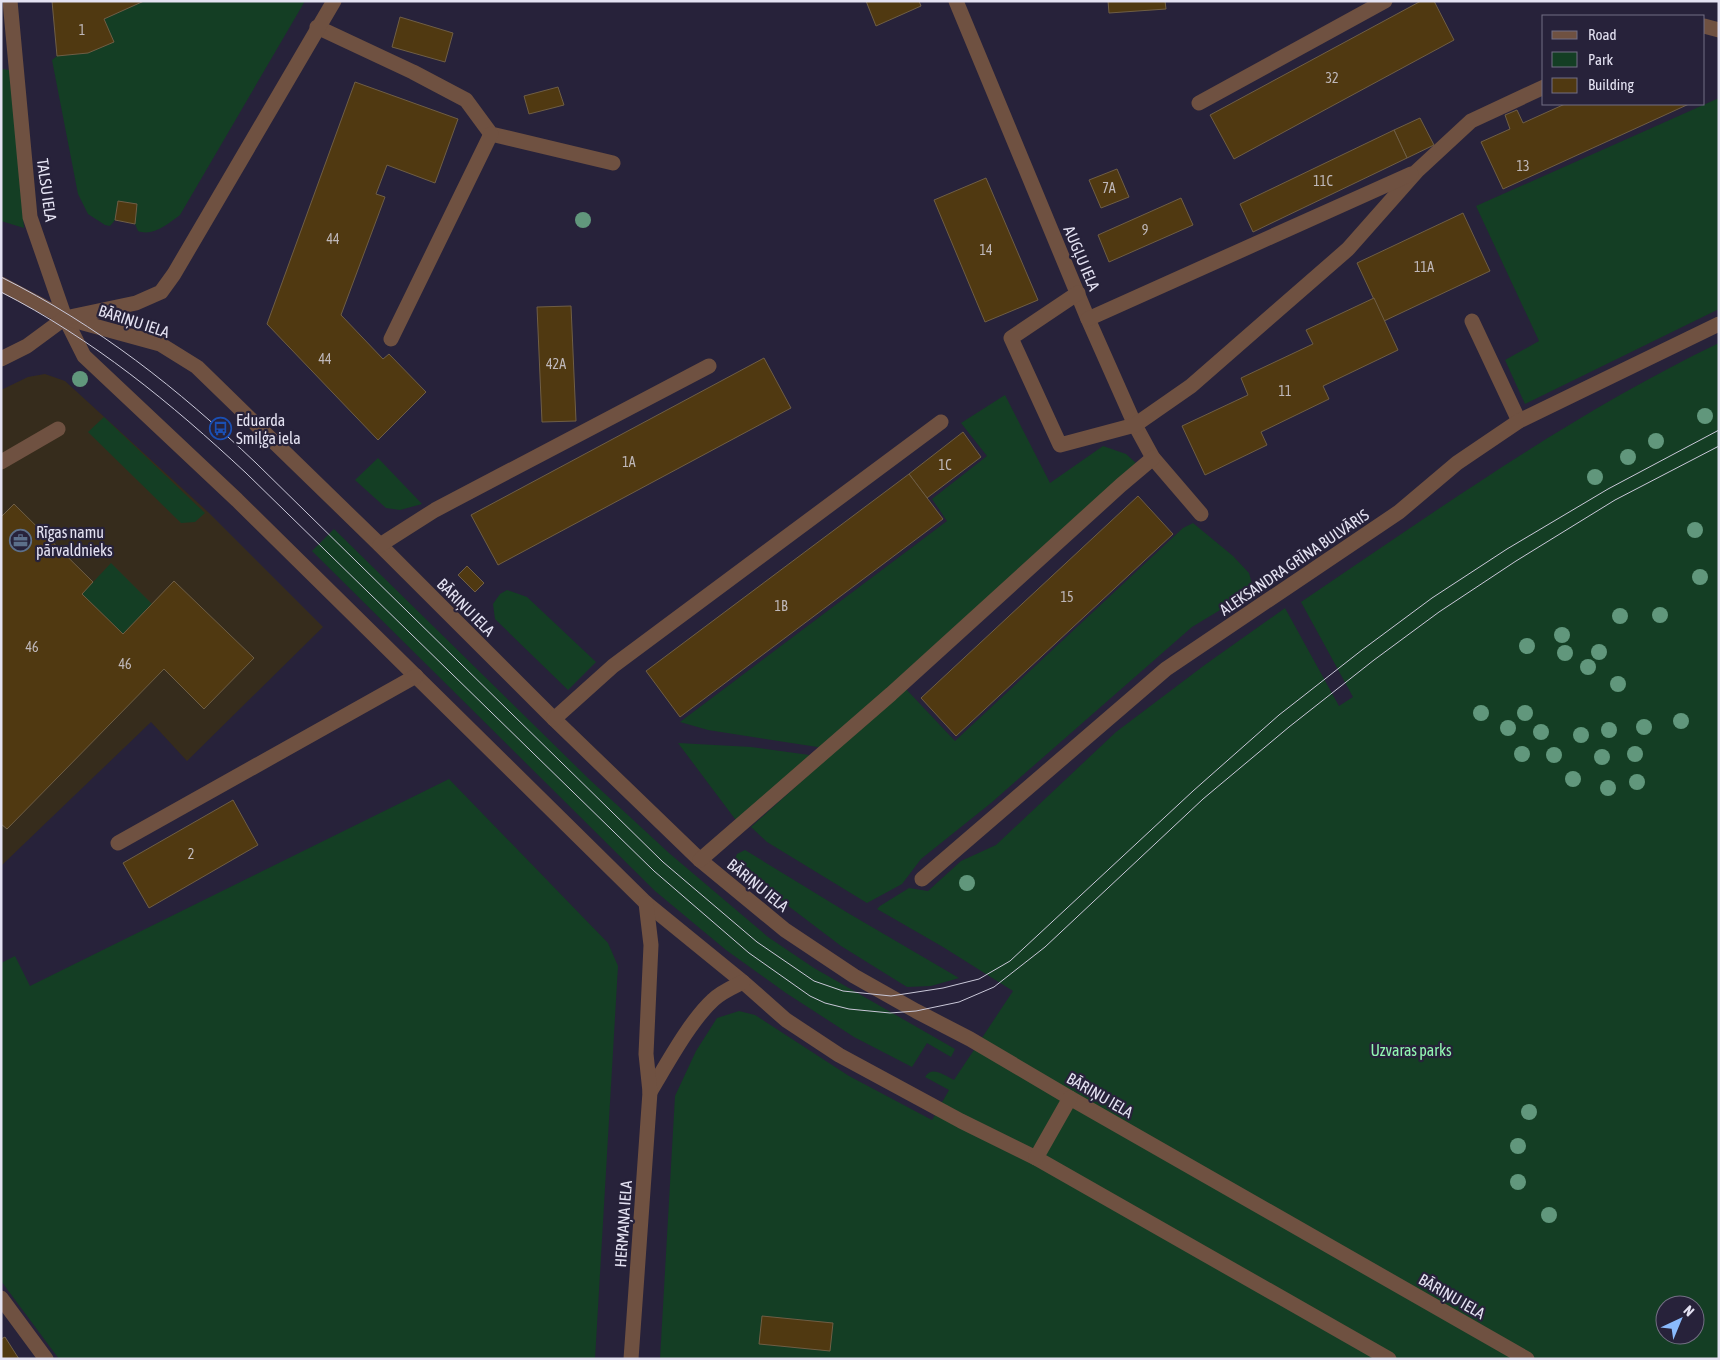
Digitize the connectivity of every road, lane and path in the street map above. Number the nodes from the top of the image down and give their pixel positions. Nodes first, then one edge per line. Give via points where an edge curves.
1 (10, 1) edge
2 (334, 1) edge
3 (956, 1) edge
4 (1385, 1) edge
5 (1705, 26) edge
6 (317, 27) junction
7 (1719, 30) edge
8 (1542, 88) edge
9 (1199, 104) dead end
10 (491, 134) junction
11 (613, 163) dead end
12 (1417, 171) junction
13 (1, 284) edge
14 (1078, 293) junction
15 (65, 318) junction
16 (1088, 319) junction
17 (1472, 321) dead end
18 (1719, 324) edge
19 (391, 338) dead end
20 (1, 360) edge
21 (709, 366) dead end
22 (1520, 421) junction
23 (941, 422) dead end
24 (1135, 425) junction
25 (58, 429) dead end
26 (1153, 458) junction
27 (1, 462) edge
28 (1201, 514) dead end
29 (380, 545) junction
30 (416, 676) junction
31 (554, 719) junction
32 (118, 843) dead end
33 (700, 860) junction
34 (922, 879) dead end
35 (646, 902) junction
36 (743, 982) junction
37 (650, 1092) junction
38 (1070, 1098) junction
39 (1036, 1158) junction
40 (1, 1298) edge
41 (46, 1359) edge
42 (631, 1359) edge
43 (1389, 1359) edge
44 (1527, 1359) edge

1 - 15 street, TALSU IELA via 30,217
2 - 6 street
3 - 14 street, AUGĻU IELA
4 - 9 street
5 - 7 street
6 - 10 street via 466,100
6 - 15 street via 174,274 160,292 136,303
8 - 12 street via 1471,121
10 - 11 street
10 - 19 street
12 - 16 street
12 - 24 street via 1348,248 1191,386
13 - 15 street, BĀRIŅU IELA
14 - 16 street, AUGĻU IELA
14 - 24 street via 1011,338 1060,445
15 - 20 street via 27,346
15 - 29 street, BĀRIŅU IELA via 160,344 197,367
15 - 30 street via 84,356
16 - 24 street, AUGĻU IELA
17 - 22 street
18 - 22 street, ALEKSANDRA GRĪNA BULVĀRIS
21 - 29 street via 434,510
22 - 34 street, ALEKSANDRA GRĪNA BULVĀRIS via 1456,463 1399,512 1166,669
23 - 31 street via 613,666
24 - 26 street, AUGĻU IELA
25 - 27 street
26 - 28 street, AUGĻU IELA
26 - 33 street via 884,701
29 - 31 street, BĀRIŅU IELA
30 - 32 street
30 - 35 street
31 - 33 street, BĀRIŅU IELA
33 - 38 street, BĀRIŅU IELA via 785,930 847,971
35 - 36 street
35 - 37 street, HERMAŅA IELA via 651,945 646,1054
36 - 37 street, HERMAŅA IELA via 715,998 704,1009
36 - 39 street via 786,1020 839,1055
37 - 42 street, HERMAŅA IELA
38 - 39 street
38 - 44 street, BĀRIŅU IELA
39 - 43 street
40 - 41 street

